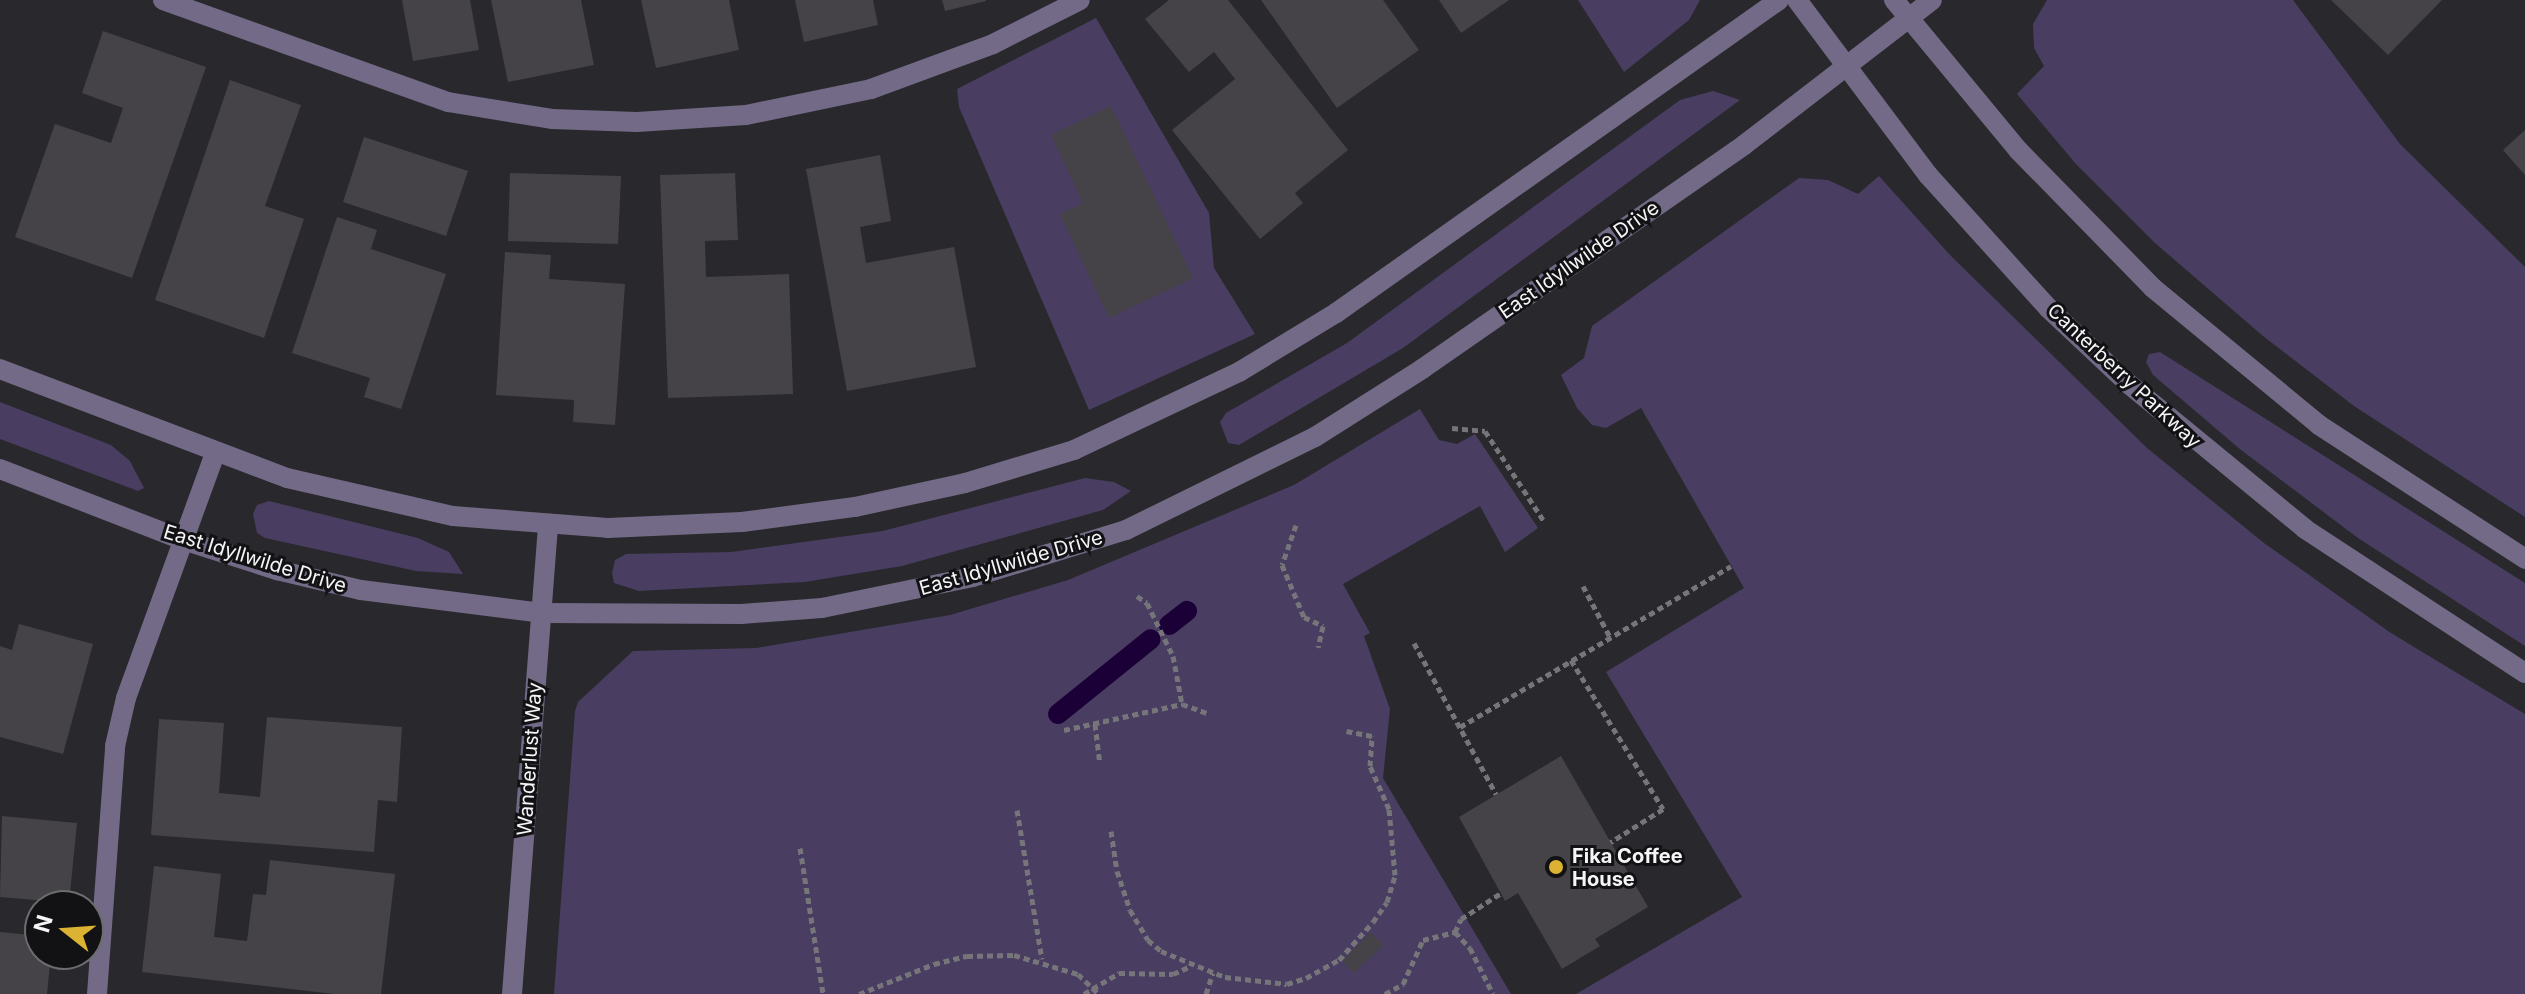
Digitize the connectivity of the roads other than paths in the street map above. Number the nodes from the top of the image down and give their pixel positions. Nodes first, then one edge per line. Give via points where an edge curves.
1 (163, 0) edge
2 (1080, 0) edge
3 (1779, 0) edge
4 (1797, 0) edge
5 (1894, 0) edge
6 (1932, 0) edge
7 (1908, 19) junction
8 (1844, 68) junction
9 (0, 369) edge
10 (215, 453) junction
11 (0, 469) edge
12 (548, 524) junction
13 (183, 540) junction
14 (2525, 559) edge
15 (542, 613) junction
16 (2525, 673) edge
17 (97, 994) edge
18 (512, 994) edge

1 - 2 street via 448,102 552,119 637,122 761,113 871,89 993,44
3 - 12 street via 1336,313 1239,372 1110,436 965,483 841,509 728,523 608,528
4 - 8 street, Canterberry Parkway
5 - 7 street
6 - 7 street, East Idyllwilde Drive
7 - 8 street, East Idyllwilde Drive
7 - 14 street via 2053,188 2211,339 2319,425
8 - 15 street, East Idyllwilde Drive via 1744,145 1372,402 1268,462 1126,530 986,573 849,604 741,614
8 - 16 street, Canterberry Parkway via 1928,175 2048,308 2183,433 2366,572
9 - 10 street
10 - 12 street via 287,478 438,513
10 - 13 street
11 - 13 street, East Idyllwilde Drive
12 - 15 street, Wanderlust Way
13 - 15 street, East Idyllwilde Drive via 361,590
13 - 17 street via 126,698 115,746
15 - 18 street, Wanderlust Way

